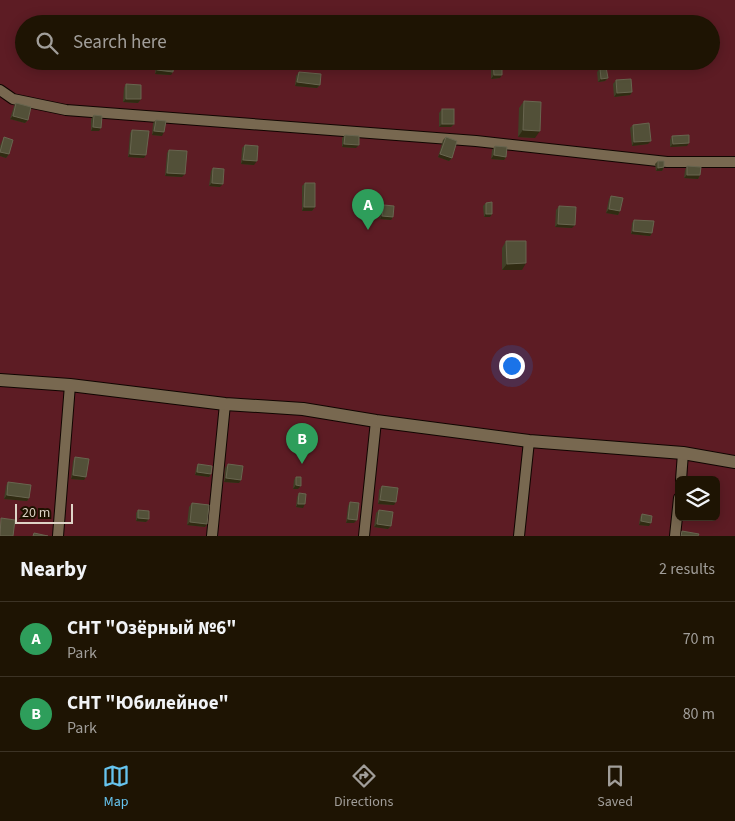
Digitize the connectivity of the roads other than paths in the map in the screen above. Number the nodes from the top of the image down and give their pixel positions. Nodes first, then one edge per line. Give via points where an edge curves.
1 (0, 90) edge
2 (735, 162) edge
3 (0, 380) edge
4 (70, 385) junction
5 (225, 404) junction
6 (376, 421) junction
7 (529, 440) junction
8 (684, 453) junction
9 (735, 462) edge
10 (681, 476) edge
11 (677, 521) edge
12 (58, 536) edge
13 (212, 536) edge
14 (364, 536) edge
15 (519, 536) edge
16 (675, 536) edge

1 - 2 lane via 12,99 66,110 476,141 667,162
3 - 4 street
4 - 5 street
4 - 12 lane
5 - 6 street via 303,410
5 - 13 lane
6 - 7 street
6 - 14 lane
7 - 8 street
7 - 15 lane
8 - 9 street
8 - 10 lane
11 - 16 lane

